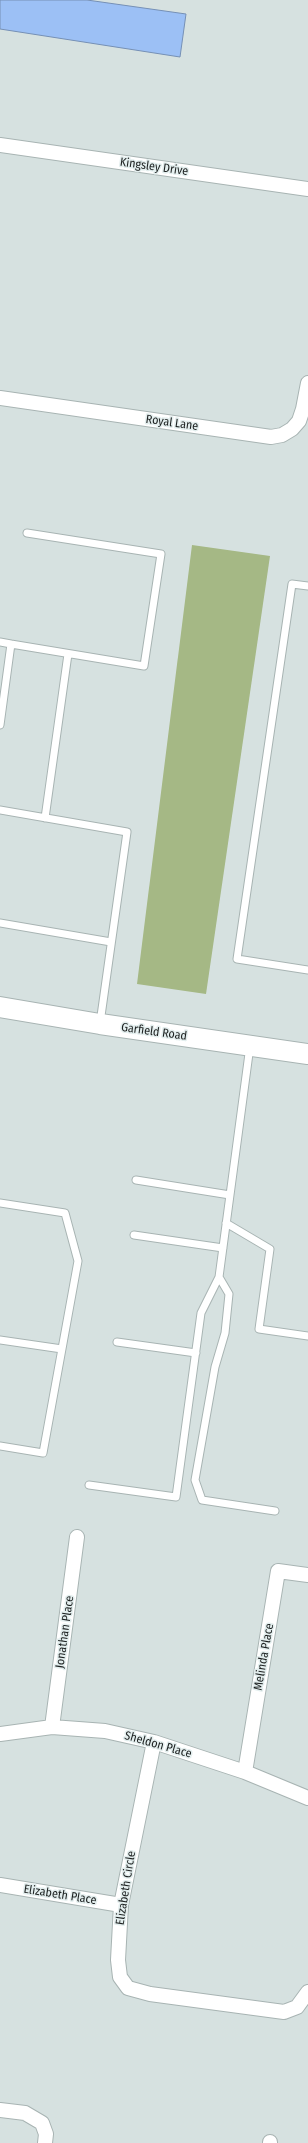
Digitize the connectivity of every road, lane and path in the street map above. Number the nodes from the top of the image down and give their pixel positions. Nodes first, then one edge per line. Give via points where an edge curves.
1 (0, 145) edge
2 (308, 189) edge
3 (308, 383) edge
4 (0, 398) edge
5 (27, 533) dead end
6 (308, 586) edge
7 (0, 642) edge
8 (11, 644) junction
9 (68, 654) junction
10 (0, 725) edge
11 (0, 810) edge
12 (46, 818) junction
13 (0, 923) edge
14 (111, 942) junction
15 (308, 970) edge
16 (0, 1007) edge
17 (100, 1024) junction
18 (250, 1046) junction
19 (308, 1054) edge
20 (136, 1180) dead end
21 (230, 1195) junction
22 (0, 1203) edge
23 (226, 1223) junction
24 (134, 1235) dead end
25 (223, 1248) junction
26 (219, 1277) junction
27 (308, 1336) edge
28 (0, 1340) edge
29 (116, 1342) dead end
30 (62, 1349) junction
31 (196, 1353) junction
32 (0, 1446) edge
33 (89, 1485) dead end
34 (275, 1511) dead end
35 (77, 1538) dead end
36 (308, 1575) edge
37 (52, 1727) junction
38 (0, 1734) edge
39 (154, 1742) junction
40 (245, 1772) junction
41 (308, 1798) edge
42 (0, 1885) edge
43 (121, 1905) junction
44 (308, 1992) edge
45 (0, 2110) edge
46 (45, 2143) edge

1 - 2 street, Kingsley Drive
3 - 4 street, Royal Lane via 303,409 292,430 271,437
5 - 9 lane via 161,554 144,666
6 - 15 lane via 292,584 237,959
7 - 8 lane
8 - 9 lane
8 - 10 lane
9 - 12 lane
11 - 12 lane
12 - 14 lane via 127,832
13 - 14 lane
14 - 17 lane
16 - 17 main road, Garfield Road
17 - 18 main road, Garfield Road
18 - 19 main road, Garfield Road
18 - 21 lane
20 - 21 lane
21 - 23 lane
22 - 30 lane via 65,1213 78,1261
23 - 25 lane
23 - 27 lane via 270,1249 259,1329
24 - 25 lane
25 - 26 lane
26 - 31 lane via 201,1313
26 - 34 lane via 229,1294 227,1317 225,1333 214,1366 195,1480 202,1500
28 - 30 lane
29 - 31 lane
30 - 32 lane via 43,1452
31 - 33 lane via 176,1498
35 - 37 street, Jonathan Place
36 - 40 street, Melinda Place via 278,1571
37 - 38 street, Sheldon Place
37 - 39 street, Sheldon Place via 105,1731
39 - 40 street, Sheldon Place
39 - 43 street, Elizabeth Circle
40 - 41 street, Sheldon Place
42 - 43 street, Elizabeth Place
43 - 44 street, Elizabeth Circle via 118,1960 120,1977 128,1988 150,1994 284,2012 297,2007
45 - 46 street via 25,2113 42,2123 46,2134

